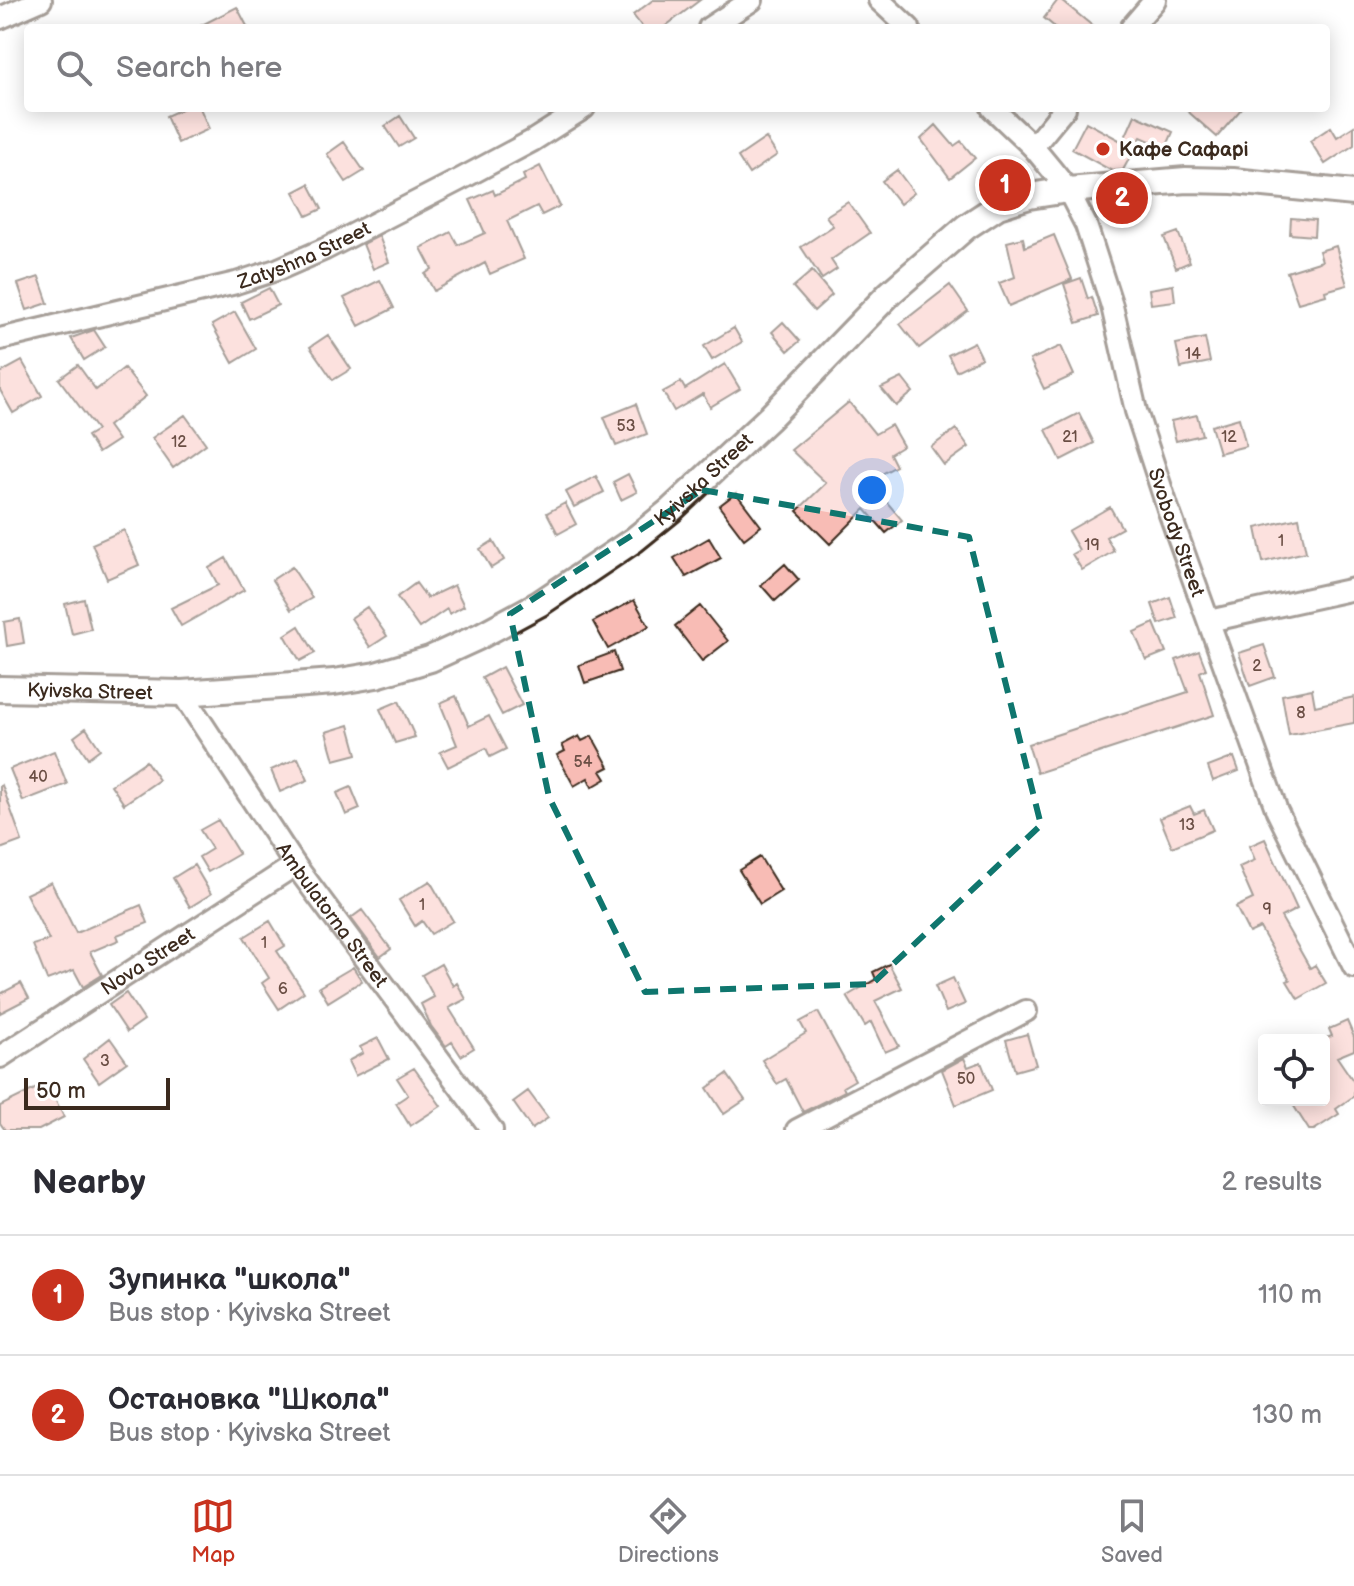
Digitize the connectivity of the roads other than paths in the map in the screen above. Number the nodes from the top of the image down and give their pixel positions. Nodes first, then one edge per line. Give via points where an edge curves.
1 (41, 0) edge
2 (752, 0) edge
3 (879, 0) edge
4 (1155, 0) edge
5 (0, 18) edge
6 (715, 24) edge
7 (905, 24) edge
8 (1134, 24) edge
9 (578, 112) edge
10 (996, 112) edge
11 (1062, 112) edge
12 (1033, 147) junction
13 (1068, 190) junction
14 (1354, 193) edge
15 (0, 339) edge
16 (1354, 589) edge
17 (1209, 621) junction
18 (0, 689) edge
19 (182, 693) junction
20 (295, 865) junction
21 (1354, 967) edge
22 (1026, 1011) dead end
23 (0, 1057) edge
24 (486, 1128) edge
25 (797, 1130) edge

1 - 5 street
2 - 6 street
3 - 7 street
4 - 8 street
9 - 15 street, Zatyshna Street via 459,180 279,269
10 - 12 street, Svobody Street
11 - 12 street
12 - 13 street, Svobody Street
13 - 14 street, Kyivska Street via 1186,180
13 - 17 street, Svobody Street via 1086,225 1112,306 1136,411
13 - 19 street, Kyivska Street via 998,206 966,227 890,293 671,510 539,604 430,659 376,675
16 - 17 street
17 - 21 street, Svobody Street via 1277,811
18 - 19 street, Kyivska Street
19 - 20 street, Ambulatorna Street
20 - 23 street, Nova Street
20 - 24 street, Ambulatorna Street
22 - 25 street

